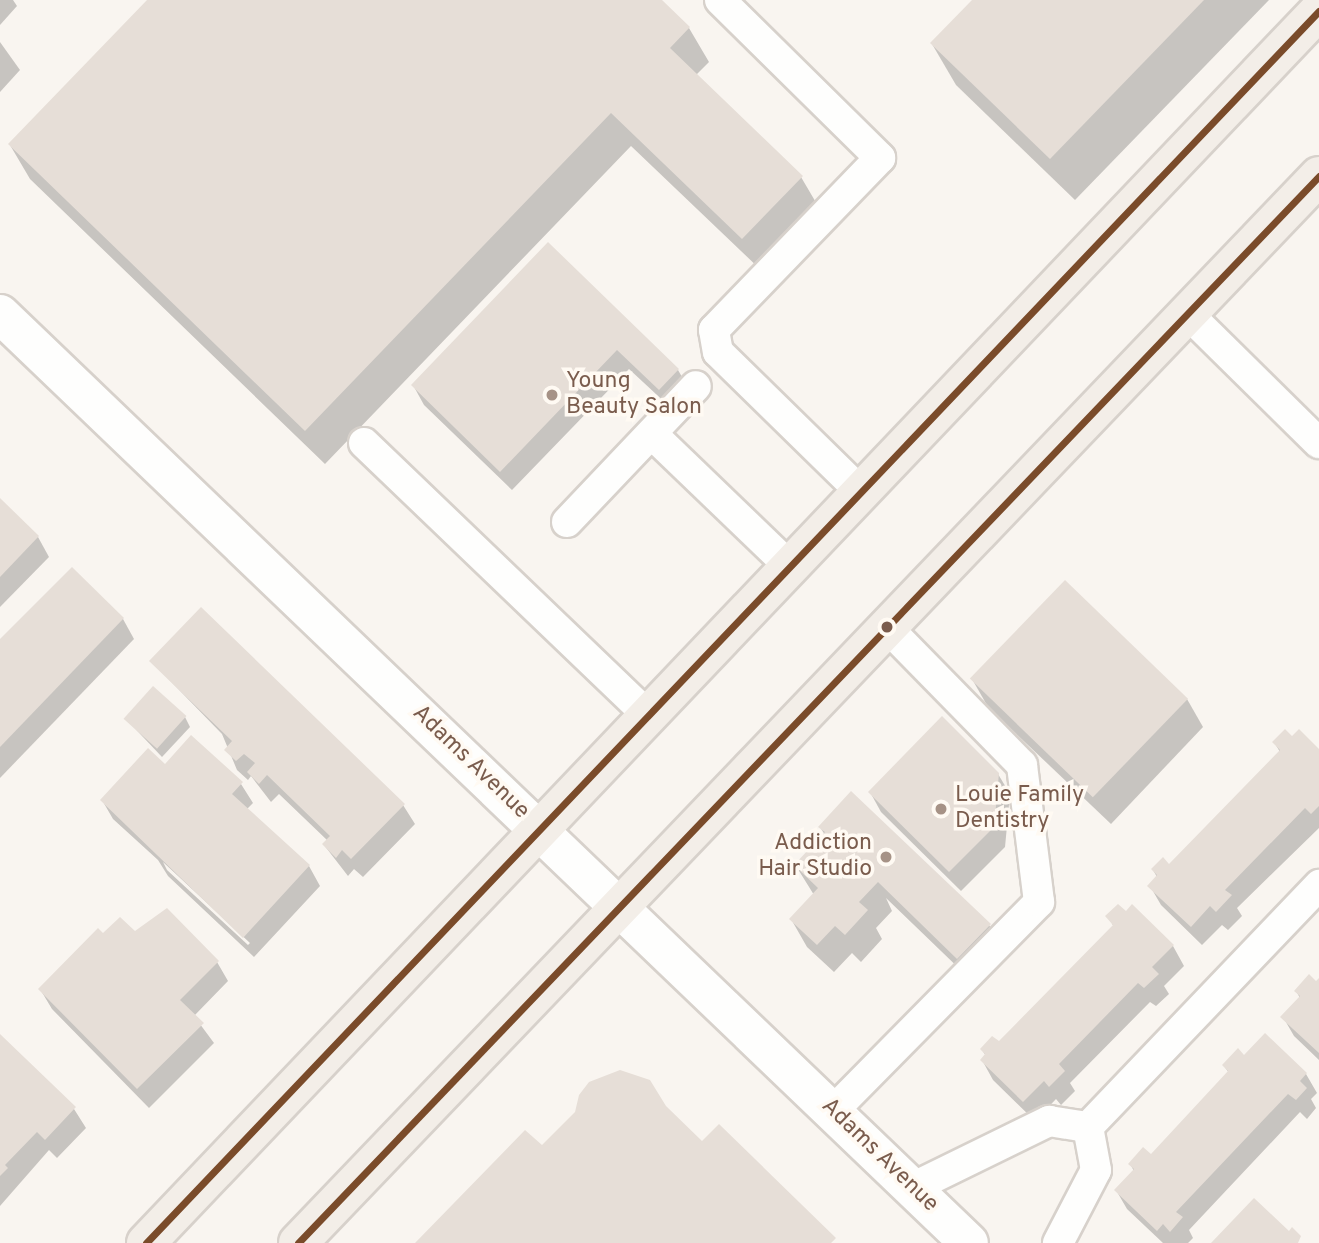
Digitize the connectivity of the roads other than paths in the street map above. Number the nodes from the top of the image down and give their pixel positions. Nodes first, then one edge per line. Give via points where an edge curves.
1 (720, 0) edge
2 (1319, 11) edge
3 (1319, 176) edge
4 (0, 314) edge
5 (1188, 314) junction
6 (696, 386) dead end
7 (652, 434) junction
8 (363, 443) dead end
9 (1319, 443) edge
10 (861, 492) junction
11 (567, 522) dead end
12 (790, 567) junction
13 (887, 627) junction
14 (648, 715) junction
15 (540, 830) junction
16 (1319, 885) edge
17 (619, 906) junction
18 (832, 1111) junction
19 (1088, 1127) junction
20 (912, 1188) junction
21 (146, 1243) edge
22 (298, 1243) edge
23 (969, 1243) edge
24 (1058, 1243) edge

1 - 10 lane via 880,158 714,330 718,352
2 - 10 main road
3 - 5 main road
4 - 15 street, Adams Avenue
5 - 9 lane
5 - 13 main road
6 - 7 lane
7 - 11 lane
7 - 12 lane
8 - 14 lane
10 - 12 main road
12 - 14 main road
13 - 17 main road
13 - 18 lane via 1021,765 1039,902
14 - 15 main road
15 - 17 street, Adams Avenue
15 - 21 main road
16 - 19 lane
17 - 18 street, Adams Avenue
17 - 22 main road
18 - 20 street, Adams Avenue
19 - 20 lane via 1049,1121
19 - 24 lane via 1096,1170
20 - 23 street, Adams Avenue

